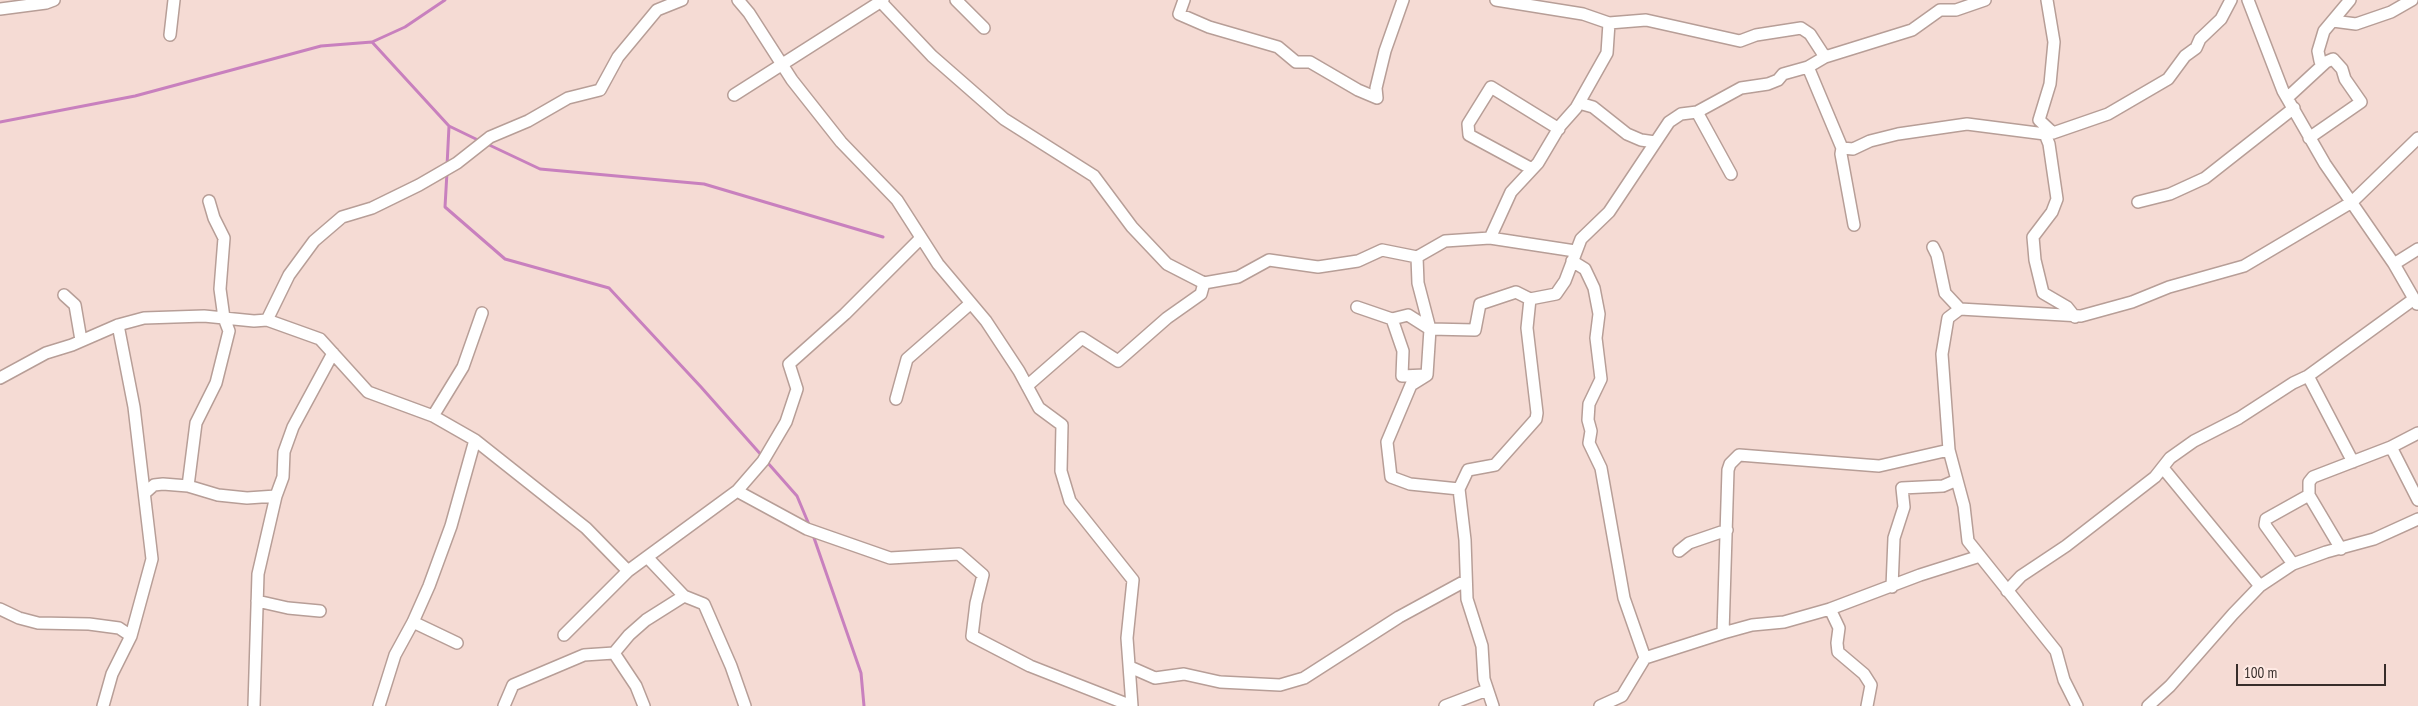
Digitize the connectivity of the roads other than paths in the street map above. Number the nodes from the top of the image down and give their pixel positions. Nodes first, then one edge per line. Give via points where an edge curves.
1 (54, 0) edge
2 (174, 0) edge
3 (682, 0) edge
4 (738, 0) edge
5 (956, 0) edge
6 (1184, 0) edge
7 (1403, 0) edge
8 (1496, 0) edge
9 (1985, 0) edge
10 (2047, 0) edge
11 (2232, 0) edge
12 (2248, 0) edge
13 (2350, 0) edge
14 (2412, 0) edge
15 (882, 1) edge
16 (0, 9) edge
17 (2333, 20) junction
18 (1609, 23) junction
19 (984, 28) dead end
20 (170, 35) dead end
21 (1825, 57) junction
22 (2326, 62) junction
23 (783, 65) junction
24 (1808, 67) junction
25 (734, 95) dead end
26 (2287, 98) junction
27 (1579, 102) junction
28 (2294, 108) junction
29 (1697, 112) junction
30 (1559, 129) junction
31 (2049, 133) junction
32 (2309, 138) junction
33 (2418, 138) edge
34 (1655, 142) junction
35 (1842, 148) junction
36 (1532, 169) junction
37 (1731, 174) dead end
38 (209, 201) dead end
39 (2138, 202) dead end
40 (2352, 202) junction
41 (1854, 225) dead end
42 (921, 238) junction
43 (1490, 238) junction
44 (1933, 246) dead end
45 (2418, 249) edge
46 (1574, 256) junction
47 (1417, 257) junction
48 (2394, 264) junction
49 (1204, 283) junction
50 (64, 295) dead end
51 (1530, 300) junction
52 (2416, 302) edge
53 (971, 303) junction
54 (1357, 307) dead end
55 (1960, 309) junction
56 (482, 313) dead end
57 (2075, 317) junction
58 (224, 318) junction
59 (1392, 319) junction
60 (267, 320) junction
61 (118, 325) junction
62 (1430, 329) junction
63 (81, 340) junction
64 (333, 353) junction
65 (1427, 375) junction
66 (2308, 376) junction
67 (0, 378) edge
68 (1027, 386) junction
69 (896, 399) dead end
70 (433, 416) junction
71 (2418, 433) edge
72 (475, 440) junction
73 (2391, 447) junction
74 (1949, 450) junction
75 (2353, 462) junction
76 (2163, 468) junction
77 (1957, 480) junction
78 (188, 486) junction
79 (1459, 489) junction
80 (737, 491) junction
81 (146, 493) junction
82 (2309, 495) junction
83 (276, 496) junction
84 (2418, 500) edge
85 (2418, 518) edge
86 (1727, 530) junction
87 (2341, 549) junction
88 (1679, 551) dead end
89 (1980, 556) junction
90 (647, 558) junction
91 (2293, 564) junction
92 (628, 571) junction
93 (1465, 581) junction
94 (2260, 586) junction
95 (1892, 587) junction
96 (2007, 591) junction
97 (684, 596) junction
98 (257, 602) junction
99 (0, 609) edge
100 (1830, 609) junction
101 (320, 611) dead end
102 (413, 622) junction
103 (1723, 633) junction
104 (564, 635) dead end
105 (131, 636) junction
106 (457, 643) dead end
107 (614, 653) junction
108 (1645, 658) junction
109 (1130, 667) junction
110 (1487, 690) junction
111 (103, 706) edge
112 (254, 706) edge
113 (379, 706) edge
114 (504, 706) edge
115 (644, 706) edge
116 (745, 706) edge
117 (1132, 706) edge
118 (1445, 706) edge
119 (1493, 706) edge
120 (1600, 706) edge
121 (1867, 706) edge
122 (2077, 706) edge
123 (2148, 706) edge

1 - 16 street via 46,4
2 - 20 street
3 - 60 street via 657,10 618,57 600,90 568,98 528,121 490,137 457,163 372,208 342,218 314,241 289,275
4 - 23 street
5 - 19 street
6 - 7 street via 1179,14 1208,27 1278,47 1296,62 1310,62 1377,98 1376,88 1385,51
8 - 18 street via 1583,14
9 - 21 street via 1956,10 1940,10 1912,30
10 - 31 street via 2054,42 2050,84 2039,120
11 - 31 street via 2221,19 2168,79 2108,114
12 - 26 street
13 - 17 street
14 - 17 street via 2391,12 2356,24
15 - 23 street
15 - 49 street via 932,56 1004,119 1094,176 1132,227 1167,264
17 - 22 street via 2324,31 2318,51 2320,61
18 - 21 street via 1646,20 1740,41 1802,28 1810,34
18 - 27 street via 1607,53
21 - 24 street
22 - 26 street
22 - 32 street via 2334,59 2361,102
23 - 25 street
23 - 42 street via 841,142 897,200
24 - 29 street via 1783,74 1768,84 1741,88
24 - 35 street
26 - 28 street
27 - 30 street
27 - 34 street via 1593,107 1627,134
28 - 32 street
28 - 39 street via 2205,178 2170,194
29 - 34 street via 1681,114 1669,122
29 - 37 street
30 - 36 street
30 - 36 street via 1491,87 1468,124 1469,134
31 - 35 street via 1967,124 1898,134 1853,149
31 - 57 street via 2057,199 2052,212 2033,237 2035,260 2042,293 2067,307
32 - 40 street
33 - 40 street
34 - 46 street via 1609,212 1581,239
35 - 41 street
36 - 43 street via 1511,192
38 - 58 street via 224,238 220,289
40 - 48 street
40 - 57 street via 2244,266
42 - 53 street
42 - 80 street via 789,364 797,389 786,422 765,459
43 - 46 street
43 - 47 street via 1445,240
44 - 55 street via 1945,293
45 - 48 street
46 - 51 street via 1556,294
46 - 108 street via 1586,269 1599,314 1596,338 1600,379 1589,404 1589,443 1601,468 1624,598
47 - 49 street via 1382,250 1358,261 1318,267 1269,260 1238,276
47 - 62 street via 1418,283
48 - 52 street
49 - 68 street via 1201,294 1118,360 1082,338
50 - 63 street via 75,305
51 - 62 street via 1516,292 1480,304 1475,330
51 - 79 street via 1527,328 1536,419 1495,465 1468,470
52 - 66 street
53 - 68 street
53 - 69 street via 907,359
54 - 59 street
55 - 57 street via 2008,314 2026,311
55 - 74 street via 1948,318 1943,335
56 - 70 street via 463,367
58 - 60 street
58 - 61 street via 144,318
58 - 78 street via 229,331 216,383 196,423
59 - 62 street via 1408,315
59 - 65 street via 1402,351 1402,376
60 - 64 street via 320,339
61 - 63 street
61 - 81 street
62 - 65 street
63 - 67 street via 46,353
64 - 70 street via 368,392
64 - 83 street via 293,427 284,452 283,478
65 - 79 street via 1411,385 1387,442 1392,477 1410,484
66 - 75 street
66 - 76 street via 2194,441 2170,458
68 - 109 street via 1039,408 1062,425 1061,471 1070,500 1133,580 1127,638
70 - 72 street
71 - 73 street
72 - 92 street via 586,528
72 - 102 street via 451,526
73 - 75 street
73 - 84 street
74 - 77 street
74 - 86 street via 1879,466 1739,455 1728,470
75 - 82 street via 2313,477 2309,482
76 - 94 street
76 - 96 street via 2155,478 2022,576
77 - 89 street via 1968,541
77 - 95 street via 1943,486 1902,488 1904,507 1894,538
78 - 81 street via 163,484
78 - 83 street via 218,495 246,498
79 - 93 street via 1465,540
80 - 90 street
80 - 117 street via 812,531 890,558 959,554 983,575 972,636 1030,666
81 - 105 street via 152,559
82 - 87 street
82 - 91 street via 2266,520 2265,525
83 - 98 street via 258,574
85 - 87 street via 2374,539
86 - 88 street via 1689,543
86 - 103 street
87 - 91 street
89 - 95 street
89 - 96 street
90 - 92 street
90 - 97 street
91 - 94 street
92 - 104 street
93 - 109 street via 1399,617 1304,678 1280,685 1220,682 1184,674 1155,678
93 - 110 street via 1467,599 1482,646
94 - 123 street
95 - 100 street
96 - 122 street via 2056,651 2064,680
97 - 107 street via 646,620
97 - 116 street via 704,604
98 - 101 street
98 - 112 street
99 - 105 street via 38,623 120,628
100 - 103 street via 1784,622
100 - 121 street via 1839,628 1838,652 1864,674 1871,685
102 - 106 street
102 - 113 street via 395,654
103 - 108 street
105 - 111 street via 112,674
107 - 114 street via 584,655 513,685
107 - 115 street via 636,686
108 - 120 street via 1622,696
109 - 117 street
110 - 118 street
110 - 119 street

